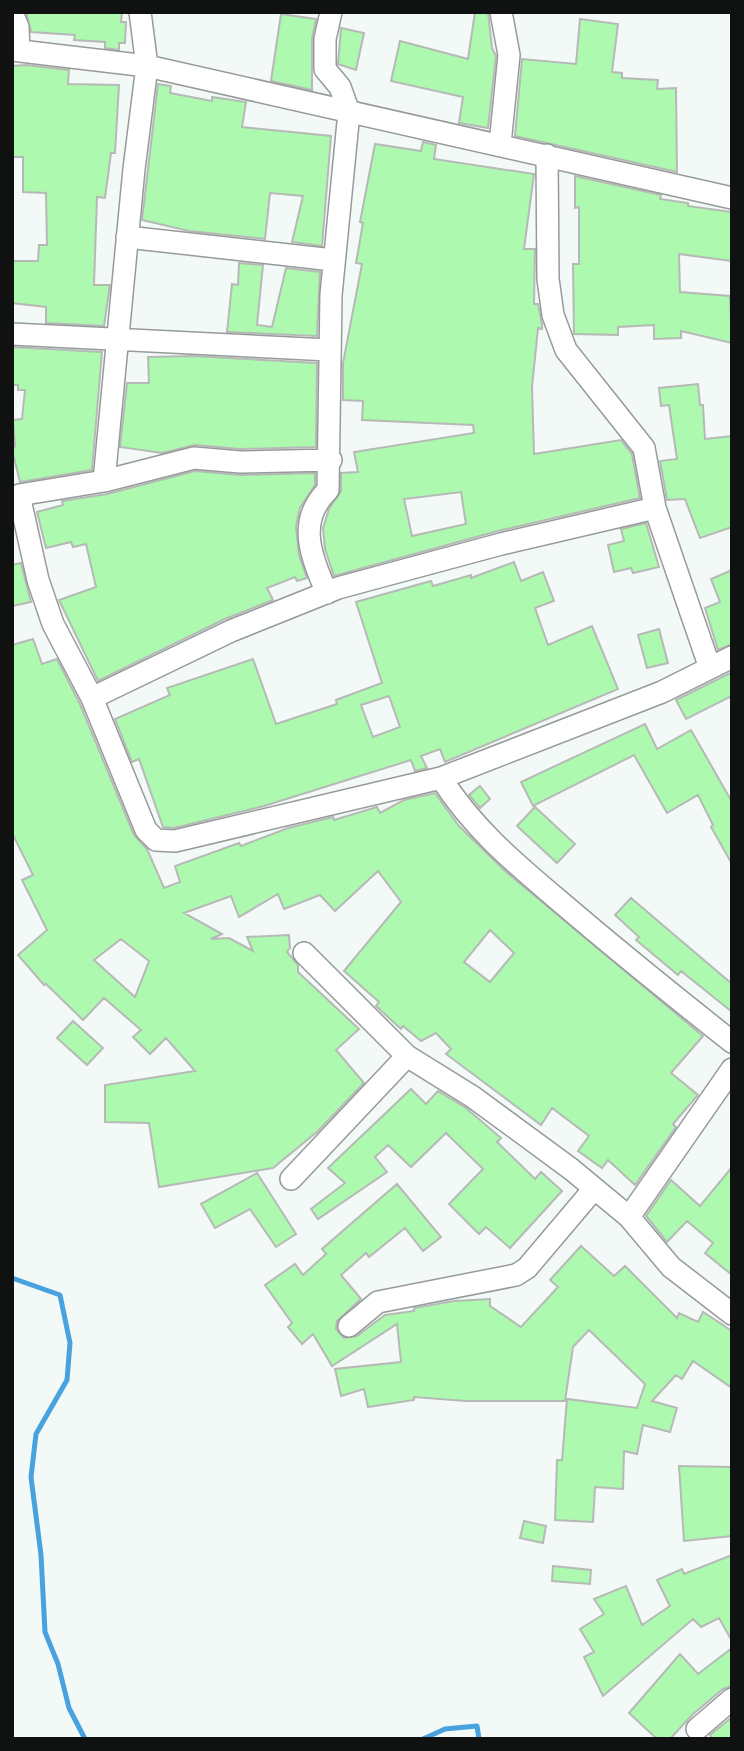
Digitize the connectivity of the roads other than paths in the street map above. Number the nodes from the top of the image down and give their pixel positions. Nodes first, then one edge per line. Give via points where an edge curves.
1 (140, 12) edge
2 (331, 12) edge
3 (501, 12) edge
4 (12, 13) edge
5 (16, 51) edge
6 (147, 66) junction
7 (349, 112) junction
8 (500, 144) junction
9 (547, 155) junction
10 (732, 198) edge
11 (127, 237) junction
12 (333, 260) junction
13 (12, 334) edge
14 (118, 338) junction
15 (329, 350) junction
16 (331, 460) junction
17 (104, 481) junction
18 (655, 508) junction
19 (327, 593) junction
20 (732, 657) edge
21 (710, 668) junction
22 (92, 698) junction
23 (441, 778) junction
24 (304, 953) dead end
25 (732, 1042) edge
26 (407, 1056) junction
27 (728, 1085) edge
28 (291, 1179) dead end
29 (593, 1190) junction
30 (629, 1217) junction
31 (732, 1314) edge
32 (349, 1326) dead end
33 (732, 1699) edge
34 (697, 1729) dead end

1 - 6 street
2 - 7 street via 325,69 340,87
3 - 8 street via 509,55
4 - 5 street via 18,27
5 - 6 street
6 - 7 street
6 - 11 street
7 - 8 street
7 - 12 street
8 - 9 street
9 - 10 street
9 - 18 street via 548,279 553,315 566,350 644,448
11 - 12 street
11 - 14 street
12 - 15 street
13 - 14 street
14 - 15 street
14 - 17 street
15 - 16 street
16 - 17 street via 194,458
16 - 19 street via 328,490 313,504 308,525
17 - 22 street via 19,495 53,624
18 - 19 street via 501,544
18 - 21 street
19 - 22 street via 232,631
20 - 21 street
21 - 23 street via 662,692
22 - 23 street via 146,830 161,843
23 - 25 street via 475,825 517,864
24 - 26 street
26 - 28 street
26 - 29 street via 473,1097
27 - 30 street
29 - 30 street
29 - 32 street via 516,1275 378,1302
30 - 31 street via 671,1267
33 - 34 street

